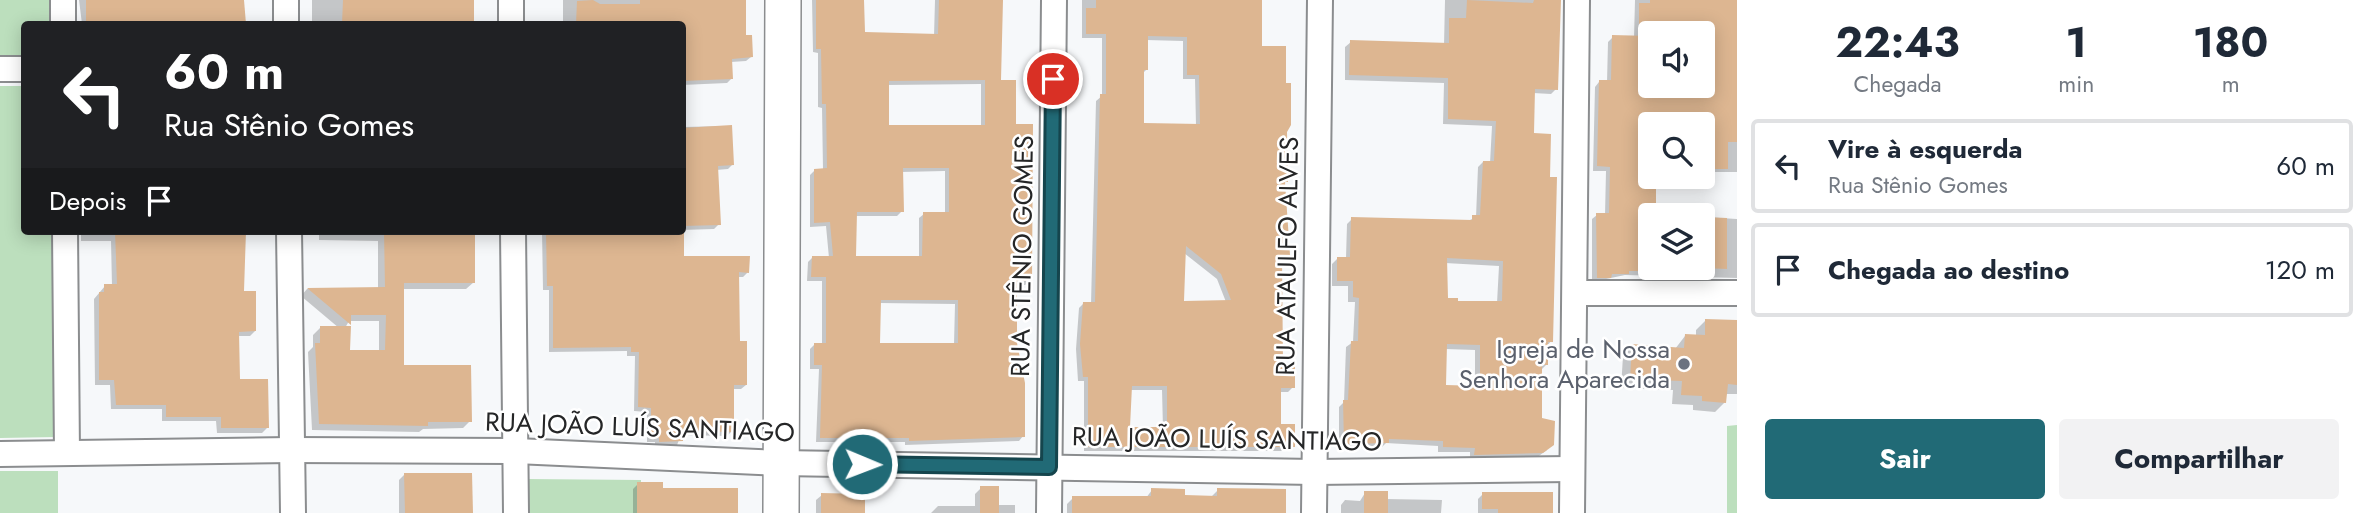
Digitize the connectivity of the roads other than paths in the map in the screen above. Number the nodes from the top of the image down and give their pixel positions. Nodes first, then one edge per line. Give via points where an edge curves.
1 (63, 0) edge
2 (286, 0) edge
3 (511, 0) edge
4 (783, 0) edge
5 (1054, 0) edge
6 (1320, 0) edge
7 (1577, 0) edge
8 (63, 21) edge
9 (286, 21) edge
10 (512, 21) edge
11 (0, 69) edge
12 (21, 69) edge
13 (65, 235) edge
14 (289, 235) edge
15 (513, 235) edge
16 (1576, 293) junction
17 (1737, 293) edge
18 (291, 450) junction
19 (516, 451) junction
20 (67, 453) junction
21 (0, 454) edge
22 (781, 463) junction
23 (1049, 467) junction
24 (1572, 469) junction
25 (1314, 471) junction
26 (293, 513) edge
27 (516, 513) edge
28 (781, 513) edge
29 (1049, 513) edge
30 (1314, 513) edge
31 (1572, 513) edge

1 - 8 street
2 - 9 street
3 - 10 street
4 - 22 street
5 - 23 street, RUA STÊNIO GOMES
6 - 25 street, RUA ATAULFO ALVES
7 - 16 street
11 - 12 street
13 - 20 street
14 - 18 street
15 - 19 street
16 - 17 street
16 - 24 street
18 - 19 street, RUA JOÃO LUÍS SANTIAGO
18 - 20 street, RUA JOÃO LUÍS SANTIAGO
18 - 26 street
19 - 22 street, RUA JOÃO LUÍS SANTIAGO
19 - 27 street
20 - 21 street, RUA JOÃO LUÍS SANTIAGO
22 - 23 street, RUA JOÃO LUÍS SANTIAGO
22 - 28 street
23 - 25 street, RUA JOÃO LUÍS SANTIAGO
23 - 29 street, RUA STÊNIO GOMES
24 - 25 street, RUA JOÃO LUÍS SANTIAGO
24 - 31 street
25 - 30 street, RUA ATAULFO ALVES

